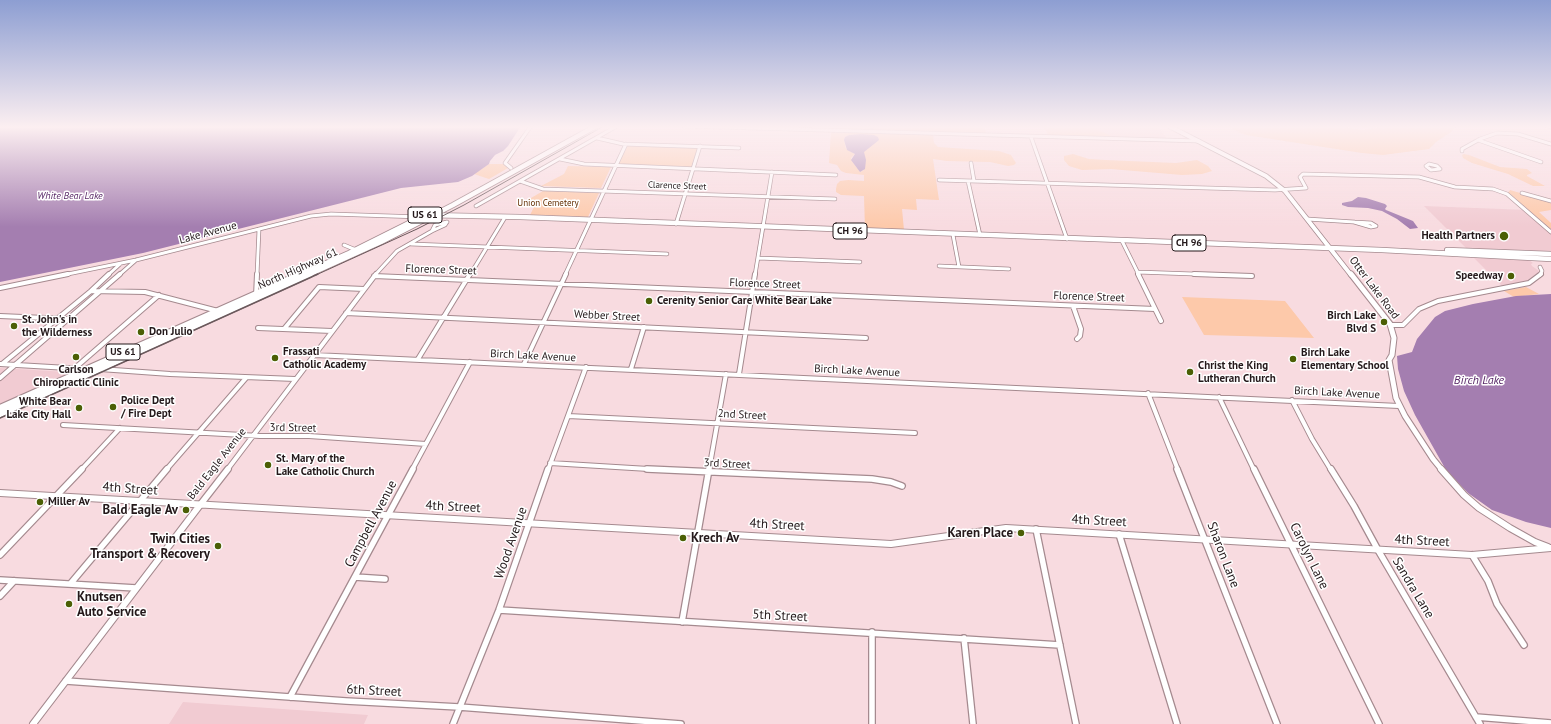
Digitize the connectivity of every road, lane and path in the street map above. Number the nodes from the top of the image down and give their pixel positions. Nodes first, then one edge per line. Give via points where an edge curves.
1 (507, 160) edge
2 (526, 160) edge
3 (535, 160) edge
4 (559, 160) edge
5 (563, 160) edge
6 (619, 160) edge
7 (696, 160) edge
8 (1039, 160) edge
9 (1235, 160) edge
10 (1535, 160) edge
11 (1541, 162) dead end
12 (971, 163) dead end
13 (616, 166) junction
14 (511, 168) junction
15 (693, 169) junction
16 (772, 172) junction
17 (836, 174) dead end
18 (939, 180) dead end
19 (520, 181) junction
20 (968, 181) junction
21 (974, 181) junction
22 (1048, 183) junction
23 (1284, 190) junction
24 (605, 191) junction
25 (1522, 193) dead end
26 (685, 194) junction
27 (768, 197) junction
28 (835, 199) dead end
29 (1551, 201) edge
30 (453, 205) junction
31 (476, 206) dead end
32 (456, 215) junction
33 (428, 216) junction
34 (526, 218) junction
35 (504, 219) junction
36 (1308, 220) junction
37 (591, 221) junction
38 (1354, 222) junction
39 (676, 224) junction
40 (763, 227) junction
41 (259, 229) junction
42 (432, 231) dead end
43 (1551, 232) edge
44 (954, 234) junction
45 (980, 236) junction
46 (1067, 238) junction
47 (1122, 240) junction
48 (411, 244) junction
49 (344, 245) dead end
50 (488, 247) junction
51 (1330, 248) junction
52 (356, 250) junction
53 (577, 250) junction
54 (1429, 252) junction
55 (667, 254) dead end
56 (1551, 254) edge
57 (758, 258) junction
58 (1551, 258) edge
59 (136, 260) junction
60 (860, 262) dead end
61 (121, 264) junction
62 (939, 266) dead end
63 (959, 267) junction
64 (1540, 267) dead end
65 (1009, 269) dead end
66 (1137, 272) junction
67 (374, 276) junction
68 (1252, 276) dead end
69 (468, 280) junction
70 (562, 284) junction
71 (0, 288) edge
72 (364, 289) junction
73 (91, 291) junction
74 (102, 291) junction
75 (752, 292) junction
76 (158, 295) junction
77 (256, 296) junction
78 (1073, 306) junction
79 (1155, 309) junction
80 (218, 310) junction
81 (346, 313) junction
82 (0, 316) edge
83 (445, 317) junction
84 (56, 319) junction
85 (68, 319) junction
86 (1161, 321) dead end
87 (544, 322) junction
88 (1390, 325) junction
89 (644, 327) junction
90 (258, 328) dead end
91 (284, 329) junction
92 (332, 331) junction
93 (746, 331) junction
94 (866, 338) dead end
95 (1077, 339) dead end
96 (314, 355) junction
97 (418, 359) junction
98 (470, 362) junction
99 (524, 364) junction
100 (1, 365) edge
101 (14, 365) junction
102 (586, 367) junction
103 (74, 369) junction
104 (85, 369) junction
105 (96, 369) junction
106 (630, 369) junction
107 (726, 374) junction
108 (739, 374) junction
109 (0, 378) edge
110 (246, 378) junction
111 (295, 379) junction
112 (1148, 393) junction
113 (1220, 397) junction
114 (1292, 400) junction
115 (1399, 406) junction
116 (0, 408) edge
117 (0, 414) edge
118 (568, 416) junction
119 (718, 423) junction
120 (63, 425) dead end
121 (120, 428) junction
122 (197, 433) junction
123 (915, 433) dead end
124 (253, 435) junction
125 (426, 444) junction
126 (550, 463) junction
127 (708, 472) junction
128 (902, 486) dead end
129 (0, 493) edge
130 (54, 496) junction
131 (140, 502) junction
132 (200, 505) junction
133 (388, 516) junction
134 (529, 524) junction
135 (1036, 530) junction
136 (698, 532) junction
137 (1120, 534) junction
138 (1205, 539) junction
139 (1291, 544) junction
140 (1551, 548) edge
141 (1378, 550) junction
142 (0, 555) edge
143 (1472, 555) junction
144 (355, 577) junction
145 (385, 579) dead end
146 (0, 580) edge
147 (14, 581) junction
148 (72, 583) junction
149 (136, 588) junction
150 (0, 596) edge
151 (499, 610) junction
152 (682, 622) junction
153 (872, 632) junction
154 (964, 638) junction
155 (1060, 645) junction
156 (1524, 645) dead end
157 (66, 681) junction
158 (290, 697) junction
159 (459, 707) junction
160 (1476, 717) junction
161 (1551, 723) edge
162 (33, 724) edge
163 (453, 724) edge
164 (681, 724) edge
165 (872, 724) edge
166 (973, 724) edge
167 (1076, 724) edge
168 (1176, 724) edge
169 (1277, 724) edge
170 (1379, 724) edge
171 (1480, 724) edge

1 - 14 street via 505,163
2 - 14 main road, North Highway 61 / US 61
3 - 30 main road, North Highway 61 / US 61
4 - 19 street
5 - 13 street via 579,164
6 - 13 street
7 - 15 street
8 - 22 street
9 - 23 street, Otter Lake Road via 1266,176
10 - 11 street
12 - 21 street
13 - 15 street
13 - 24 street
14 - 33 main road, North Highway 61 / US 61
15 - 16 street
15 - 26 street
16 - 17 street
16 - 27 street
18 - 20 street
19 - 24 street, Clarence Street via 543,189
19 - 31 street
20 - 21 street
20 - 45 street
21 - 22 street
22 - 23 street
22 - 46 street
23 - 36 street, Otter Lake Road
23 - 43 street via 1307,190 1300,177 1307,174 1426,178 1450,187 1493,189 1502,192
24 - 26 street, Clarence Street
24 - 37 street
25 - 29 street
26 - 27 street, Clarence Street
26 - 39 street
27 - 28 street, Clarence Street
27 - 40 street
30 - 32 main road via 448,211
30 - 33 main road, North Highway 61 / US 61
32 - 33 main road
32 - 34 main road, CH 96
33 - 35 main road, CH 96
33 - 41 street, Lake Avenue via 324,215
33 - 52 main road, North Highway 61 / US 61
33 - 77 main road, North Highway 61 / US 61 via 368,249
34 - 35 main road, CH 96
34 - 37 main road, CH 96
35 - 50 street
36 - 38 street
36 - 51 street, Otter Lake Road
37 - 39 main road, CH 96
37 - 53 street
38 - 38 street via 1371,223 1376,226 1371,227
39 - 40 main road, CH 96
40 - 44 main road, CH 96
40 - 57 street
41 - 59 street, Lake Avenue
41 - 77 street
42 - 48 street, Bald Eagle Avenue
44 - 45 main road, CH 96
44 - 63 street
45 - 46 main road, CH 96
46 - 47 main road, CH 96
47 - 51 main road, CH 96
47 - 66 street
48 - 50 street
48 - 67 street, Bald Eagle Avenue via 390,256
49 - 52 street
50 - 53 street
50 - 69 street
51 - 54 main road, CH 96
51 - 88 street, Otter Lake Road
52 - 77 main road, North Highway 61 / US 61
53 - 55 street
53 - 70 street
54 - 56 main road, CH 96 via 1434,250
54 - 58 main road, CH 96
57 - 60 street
57 - 75 street
59 - 61 street, Lake Avenue
59 - 74 street
61 - 71 street, Lake Avenue
61 - 73 street
62 - 63 street
63 - 65 street
64 - 88 street via 1540,275 1527,284 1438,301 1419,310 1403,325
66 - 68 street
66 - 79 street
67 - 69 street, Florence Street
67 - 72 street, Bald Eagle Avenue
69 - 70 street, Florence Street
69 - 83 street
70 - 75 street, Florence Street
70 - 87 street
72 - 81 street, Bald Eagle Avenue
72 - 91 street via 319,287
73 - 74 street
73 - 84 street
74 - 76 street via 145,292
74 - 85 street
75 - 78 street, Florence Street
75 - 93 street
76 - 80 street
76 - 103 street
77 - 80 main road, North Highway 61 / US 61
77 - 105 main road, North Highway 61 / US 61
78 - 79 street, Florence Street
78 - 95 street via 1081,330
79 - 86 street
80 - 104 main road, North Highway 61 / US 61
81 - 83 street, Webber Street
81 - 92 street, Bald Eagle Avenue
82 - 84 street
83 - 87 street, Webber Street
83 - 97 street
84 - 85 street
84 - 100 street
85 - 101 street
87 - 89 street, Webber Street
87 - 99 street
88 - 115 street, Otter Lake Road via 1394,338 1389,360
89 - 93 street, Webber Street
89 - 106 street
90 - 91 street
91 - 92 street
92 - 96 street, Bald Eagle Avenue
93 - 94 street, Webber Street
93 - 108 street
96 - 97 street, Birch Lake Avenue
96 - 111 street, Bald Eagle Avenue
97 - 98 street, Birch Lake Avenue
98 - 99 street, Birch Lake Avenue
98 - 125 street, Campbell Avenue
99 - 102 street, Birch Lake Avenue
100 - 101 street
101 - 103 street
101 - 109 street
102 - 106 street, Birch Lake Avenue
102 - 118 street, Wood Avenue
103 - 104 street
104 - 105 street
104 - 116 main road, North Highway 61 / US 61
105 - 110 street
105 - 117 main road, North Highway 61 / US 61
106 - 107 street, Birch Lake Avenue
107 - 108 street, Birch Lake Avenue
107 - 119 street
108 - 112 street, Birch Lake Avenue
110 - 111 street
110 - 122 street
111 - 124 street, Bald Eagle Avenue
112 - 113 street, Birch Lake Avenue
112 - 138 street, Sharon Lane
113 - 114 street, Birch Lake Avenue
113 - 139 street, Carolyn Lane
114 - 115 street, Birch Lake Avenue
114 - 141 street, Sandra Lane via 1312,439
115 - 140 street, Otter Lake Road via 1433,459 1464,495 1485,513 1535,542
118 - 119 street, 2nd Street
118 - 126 street, Wood Avenue
119 - 123 street, 2nd Street
119 - 127 street
120 - 121 street, 3rd Street
121 - 122 street, 3rd Street
121 - 130 street
122 - 124 street, 3rd Street
122 - 131 street
124 - 125 street, 3rd Street
124 - 132 street, Bald Eagle Avenue
125 - 133 street, Campbell Avenue
126 - 127 street, 3rd Street
126 - 134 street, Wood Avenue
127 - 128 street, 3rd Street via 872,479
127 - 136 street
129 - 130 street, 4th Street
130 - 131 street, 4th Street
130 - 142 street
131 - 132 street, 4th Street
131 - 148 street
132 - 133 street, 4th Street
132 - 149 street, Bald Eagle Avenue
133 - 134 street, 4th Street
133 - 144 street, Campbell Avenue
134 - 136 street, 4th Street
134 - 151 street, Wood Avenue
135 - 136 street, 4th Street via 995,529 891,544
135 - 137 street, 4th Street
135 - 155 street
136 - 152 street
137 - 138 street, 4th Street
137 - 168 street
138 - 139 street, 4th Street
138 - 169 street, Sharon Lane
139 - 141 street, 4th Street
139 - 170 street, Carolyn Lane
140 - 143 street, 4th Street
141 - 143 street, 4th Street
141 - 160 street, Sandra Lane
143 - 156 street via 1488,581 1497,604
144 - 145 street
144 - 158 street, Campbell Avenue
146 - 147 street
147 - 148 street
147 - 150 street
148 - 149 street
149 - 157 street, Bald Eagle Avenue
151 - 152 street, 5th Street
151 - 159 street, Wood Avenue
152 - 153 street, 5th Street
153 - 154 street, 5th Street
153 - 165 street
154 - 155 street, 5th Street
154 - 166 street
155 - 167 street
157 - 158 street, 6th Street
157 - 162 street, Bald Eagle Avenue
158 - 159 street, 6th Street
159 - 163 street, Wood Avenue
159 - 164 street, 6th Street
160 - 161 street
160 - 171 street, Sandra Lane

